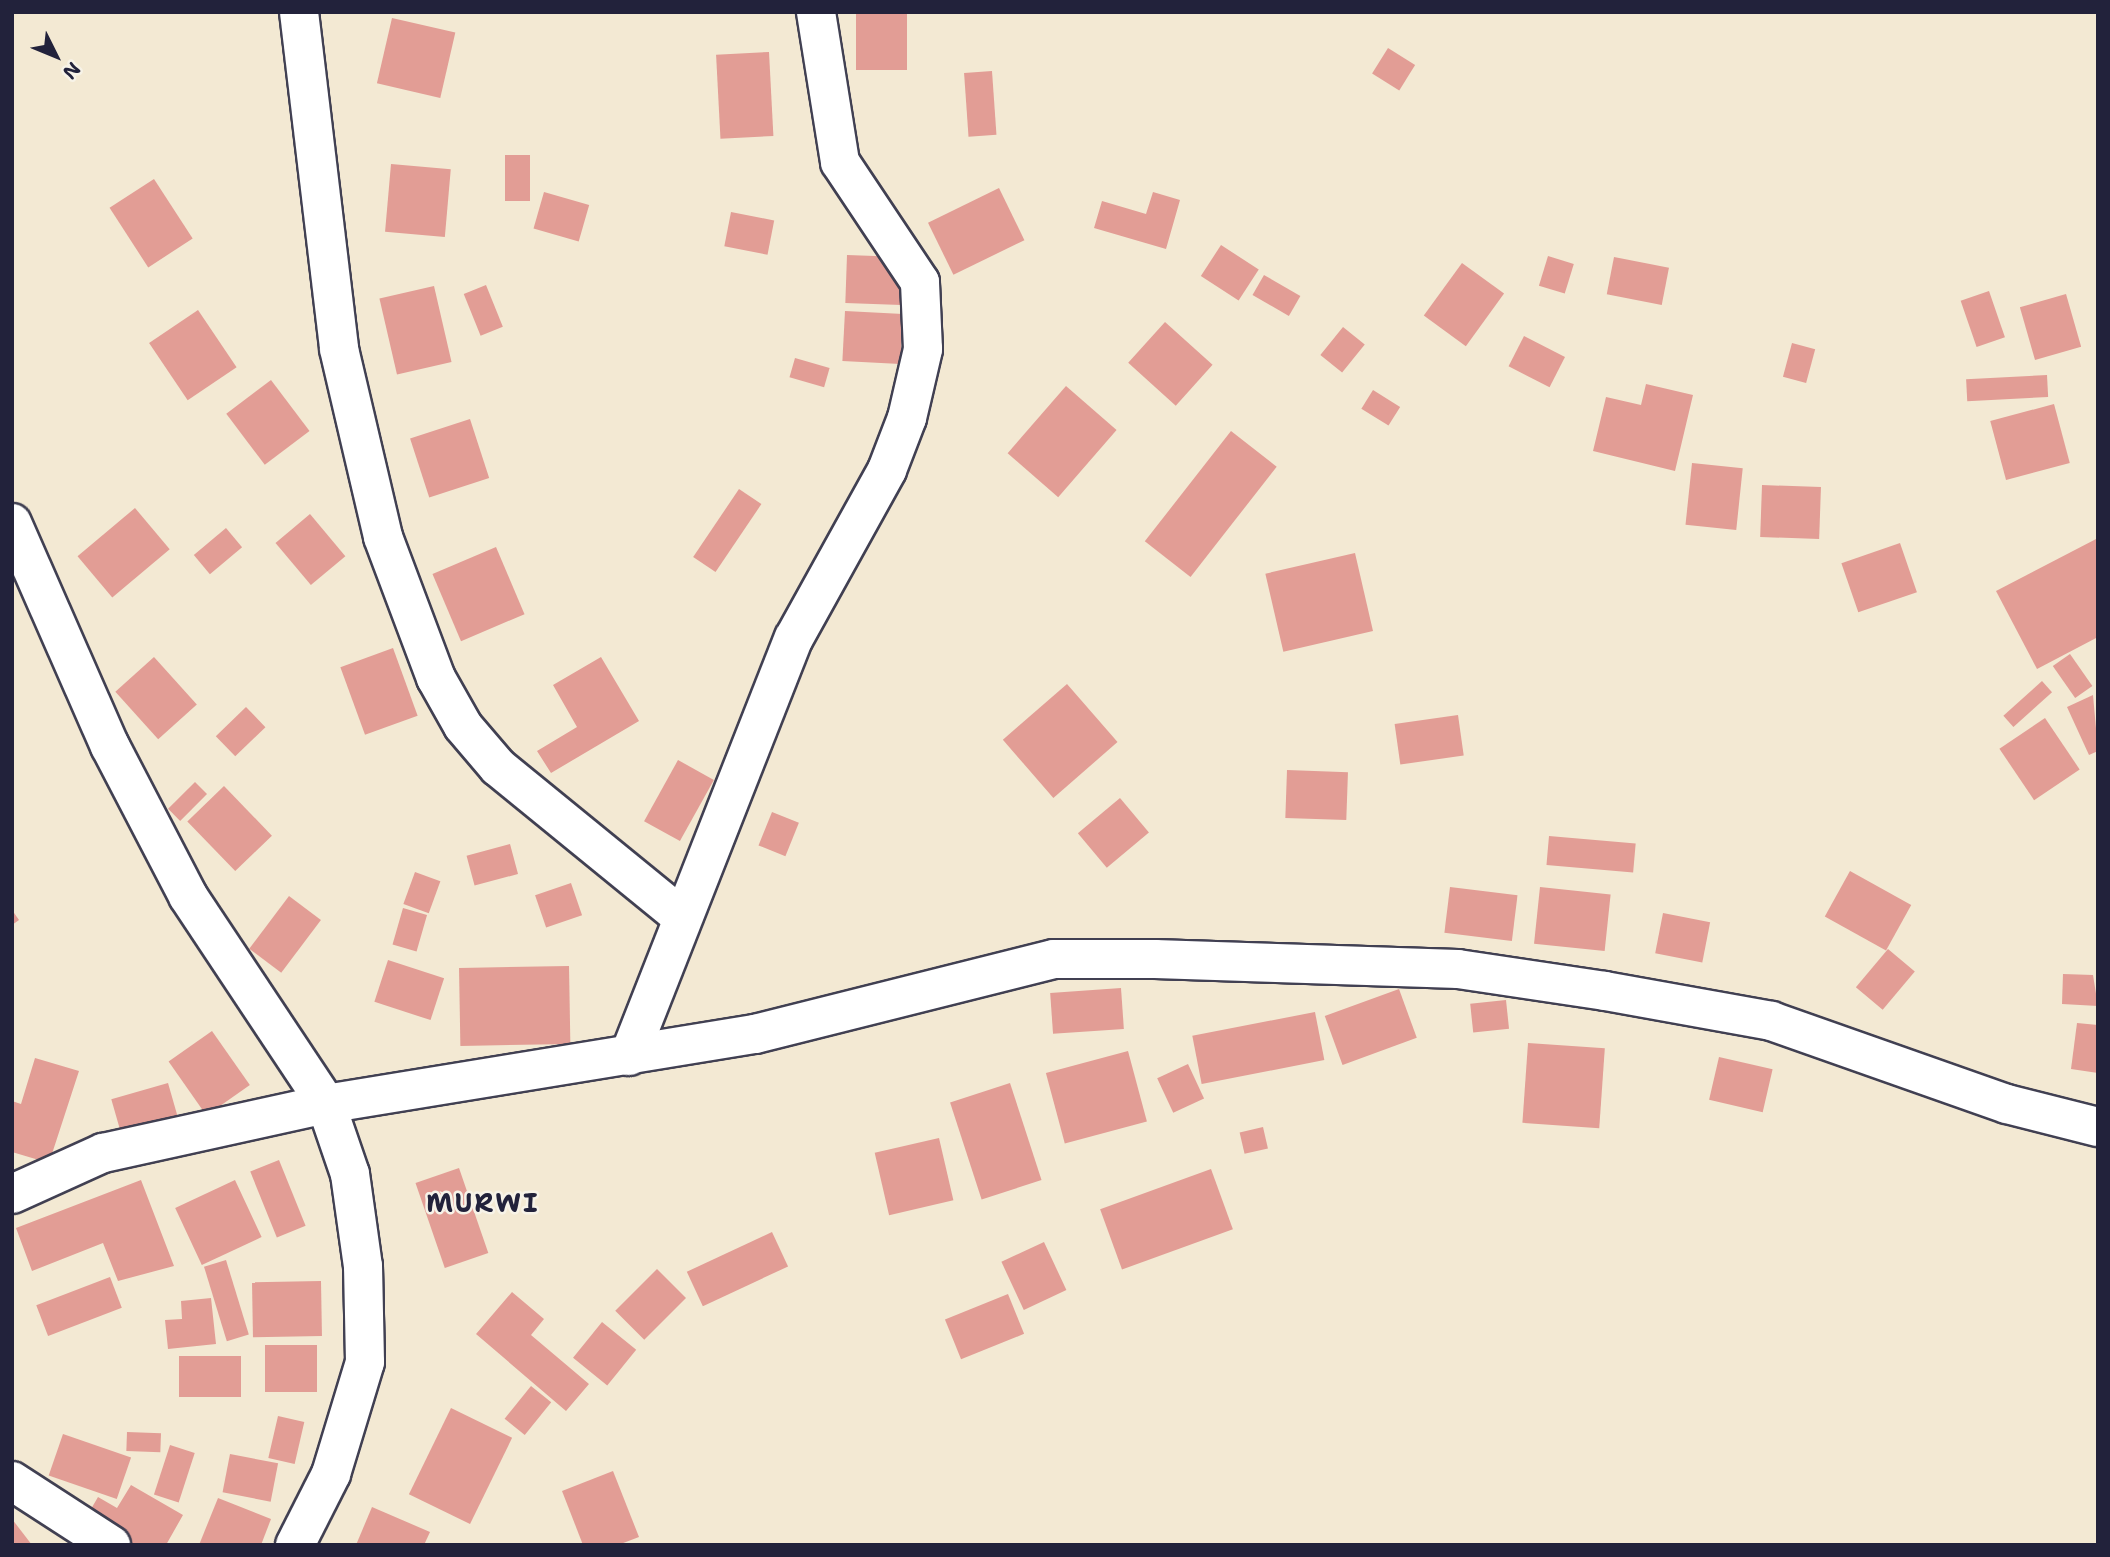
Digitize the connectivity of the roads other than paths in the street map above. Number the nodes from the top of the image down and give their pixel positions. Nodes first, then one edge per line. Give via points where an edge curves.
1 (299, 12) edge
2 (816, 12) edge
3 (12, 523) edge
4 (681, 916) junction
5 (629, 1056) junction
6 (326, 1104) junction
7 (2098, 1127) edge
8 (12, 1194) edge
9 (12, 1481) edge
10 (111, 1545) edge
11 (295, 1545) edge

1 - 4 street via 340,349 383,537 436,678 463,726 498,767
2 - 4 street via 840,162 920,282 922,349 907,418 887,470 794,638
3 - 6 street via 110,746 188,896
4 - 5 street
5 - 6 street
5 - 7 street via 755,1034 1054,959 1458,969 1771,1021 2007,1104
6 - 8 street via 103,1153
6 - 11 street via 350,1174 363,1266 365,1362 331,1474
9 - 10 street

